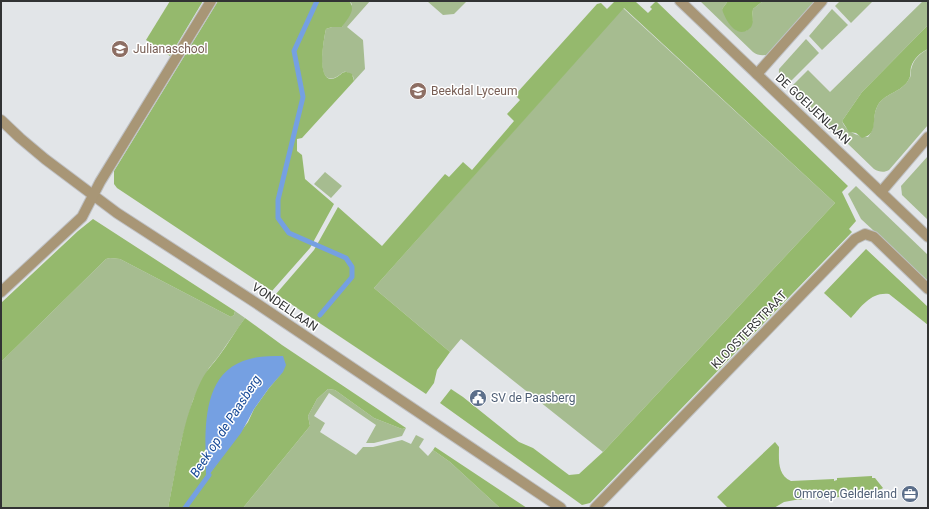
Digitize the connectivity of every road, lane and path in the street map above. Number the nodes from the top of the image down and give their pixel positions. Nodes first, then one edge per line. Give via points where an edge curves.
1 (211, 1) edge
2 (680, 1) edge
3 (822, 1) edge
4 (757, 74) junction
5 (1, 120) edge
6 (928, 137) edge
7 (881, 192) junction
8 (93, 196) junction
9 (928, 237) edge
10 (928, 289) edge
11 (1, 292) edge
12 (561, 508) edge
13 (595, 508) edge

1 - 8 street
2 - 4 street, DE GOEIJENLAAN
3 - 4 street
4 - 7 street, DE GOEIJENLAAN
5 - 8 street, VONDELLAAN via 45,159
6 - 7 street
7 - 9 street, DE GOEIJENLAAN
8 - 11 street via 82,217
8 - 12 street, VONDELLAAN
10 - 13 street, KLOOSTERSTRAAT via 874,237 865,234 855,239

